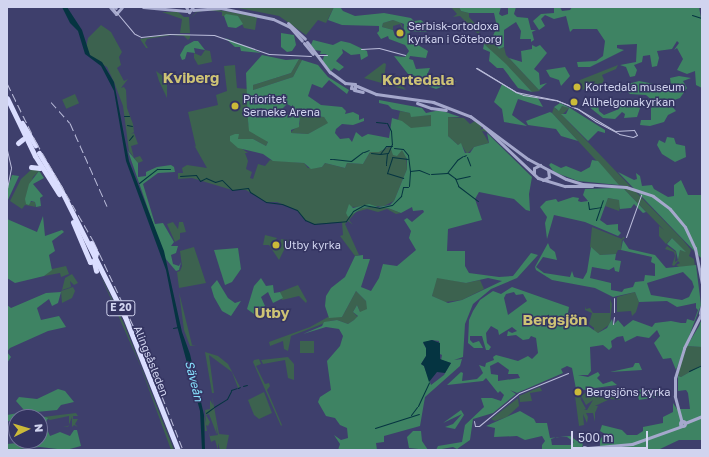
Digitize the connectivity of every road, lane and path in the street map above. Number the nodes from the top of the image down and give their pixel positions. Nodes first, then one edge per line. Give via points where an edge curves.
1 (110, 7) edge
2 (143, 7) edge
3 (148, 7) edge
4 (223, 7) edge
5 (118, 8) edge
6 (186, 8) edge
7 (193, 9) edge
8 (113, 12) junction
9 (305, 41) junction
10 (352, 84) junction
11 (357, 86) junction
12 (352, 89) junction
13 (7, 94) edge
14 (7, 98) edge
15 (11, 105) junction
16 (429, 105) junction
17 (434, 106) junction
18 (18, 143) dead end
19 (34, 145) dead end
20 (39, 153) dead end
21 (36, 162) dead end
22 (540, 165) junction
23 (31, 167) dead end
24 (40, 168) junction
25 (548, 169) junction
26 (534, 174) junction
27 (541, 180) junction
28 (612, 185) junction
29 (64, 196) junction
30 (65, 204) junction
31 (72, 215) junction
32 (94, 261) junction
33 (96, 271) dead end
34 (702, 283) edge
35 (702, 305) edge
36 (702, 312) edge
37 (693, 331) junction
38 (702, 416) edge
39 (683, 424) junction
40 (587, 449) edge
41 (177, 450) edge
42 (584, 450) edge

1 - 8 main road
2 - 6 main road
3 - 6 main road
4 - 9 main road via 280,19 293,26
5 - 8 main road
5 - 8 main road via 116,14
6 - 7 main road
7 - 9 main road via 221,8 275,19 290,27
9 - 10 main road via 325,68 342,81
9 - 12 main road via 326,71
10 - 11 main road
10 - 12 main road
11 - 12 main road
11 - 16 main road via 376,94
12 - 16 main road
13 - 15 highway, E 20
14 - 15 highway, E 20
15 - 18 highway via 24,142
15 - 19 highway
15 - 29 highway, E 20 via 35,151
15 - 30 highway, E 20 via 35,156
16 - 17 main road
16 - 17 main road
17 - 22 main road via 470,116
17 - 26 main road via 473,119
20 - 29 highway
21 - 24 highway
22 - 25 main road
22 - 26 main road via 534,168
23 - 24 highway
24 - 30 highway
25 - 27 main road via 549,177
25 - 28 main road via 577,182
26 - 27 main road
27 - 28 main road via 573,187
28 - 34 main road via 634,189 651,196 674,214 686,230
29 - 31 highway, E 20
30 - 31 highway, E 20
31 - 32 highway, bridge via 96,253
31 - 32 highway via 90,262
31 - 41 highway, Alingsåsleden / E 20 via 128,329
32 - 33 highway
35 - 37 main road
36 - 37 main road
37 - 39 main road via 679,364 676,390
38 - 39 main road
39 - 40 main road via 632,444
40 - 42 main road via 584,447

